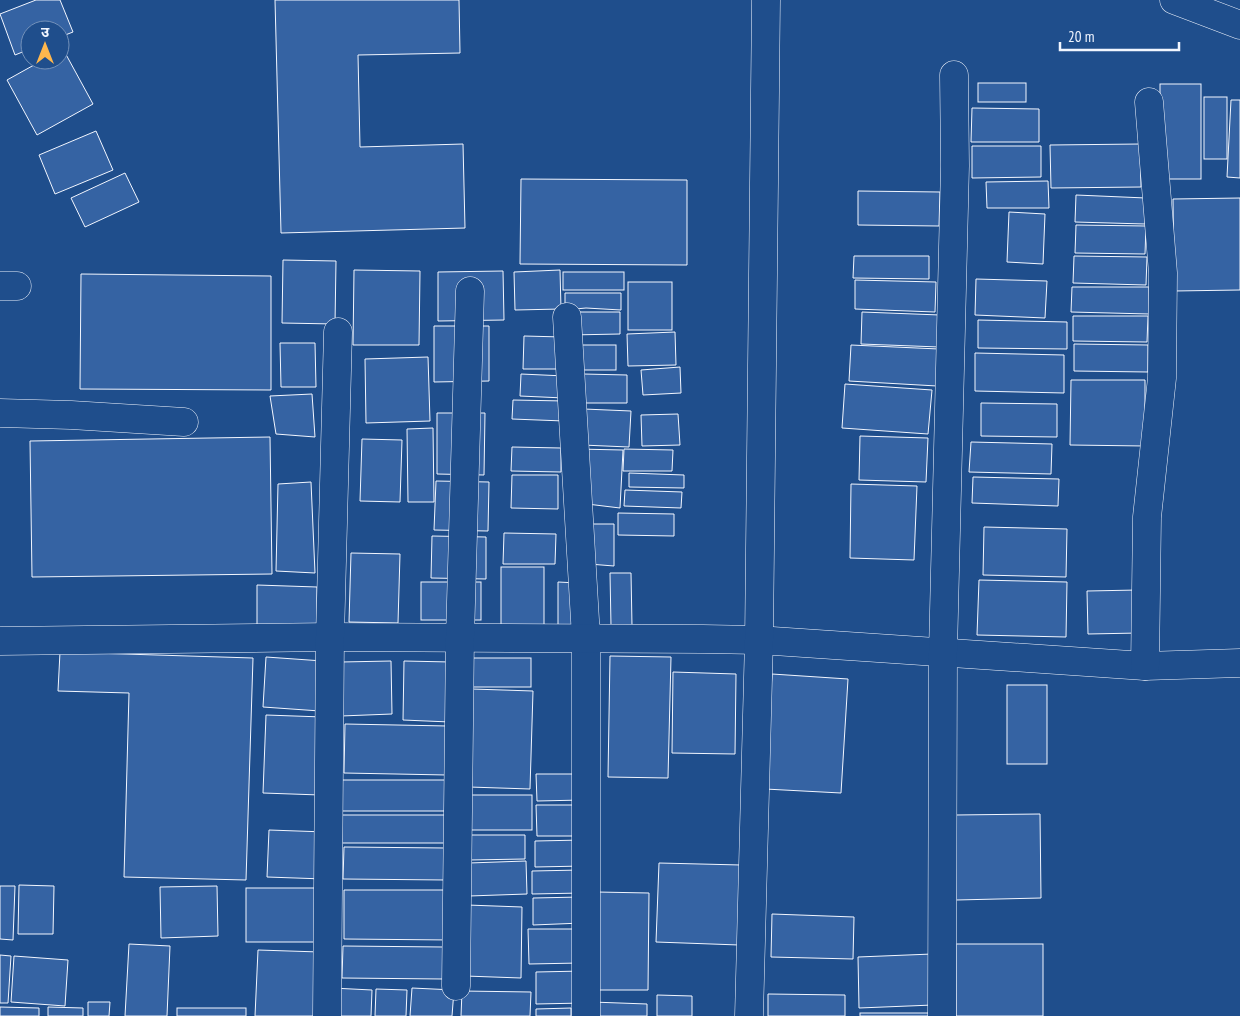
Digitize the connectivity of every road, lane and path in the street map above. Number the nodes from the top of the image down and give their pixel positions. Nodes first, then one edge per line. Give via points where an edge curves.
1 (766, 0) edge
2 (1174, 0) edge
3 (1240, 25) edge
4 (954, 75) dead end
5 (1149, 102) dead end
6 (470, 291) dead end
7 (567, 317) dead end
8 (338, 332) dead end
9 (0, 414) edge
10 (184, 422) dead end
11 (330, 637) junction
12 (460, 637) junction
13 (586, 637) junction
14 (759, 640) junction
15 (0, 642) edge
16 (943, 652) junction
17 (1240, 662) edge
18 (1145, 666) junction
19 (456, 986) dead end
20 (327, 1016) edge
21 (586, 1016) edge
22 (748, 1016) edge
23 (942, 1016) edge

1 - 14 street
2 - 3 street
4 - 16 street via 955,166
5 - 18 street via 1163,273 1162,369 1147,517
6 - 12 street
7 - 13 street
8 - 11 street
9 - 10 street
11 - 12 street
11 - 15 street
11 - 20 street
12 - 13 street
12 - 19 street
13 - 14 street
13 - 21 street
14 - 16 street
14 - 22 street
16 - 18 street
16 - 23 street
17 - 18 street

